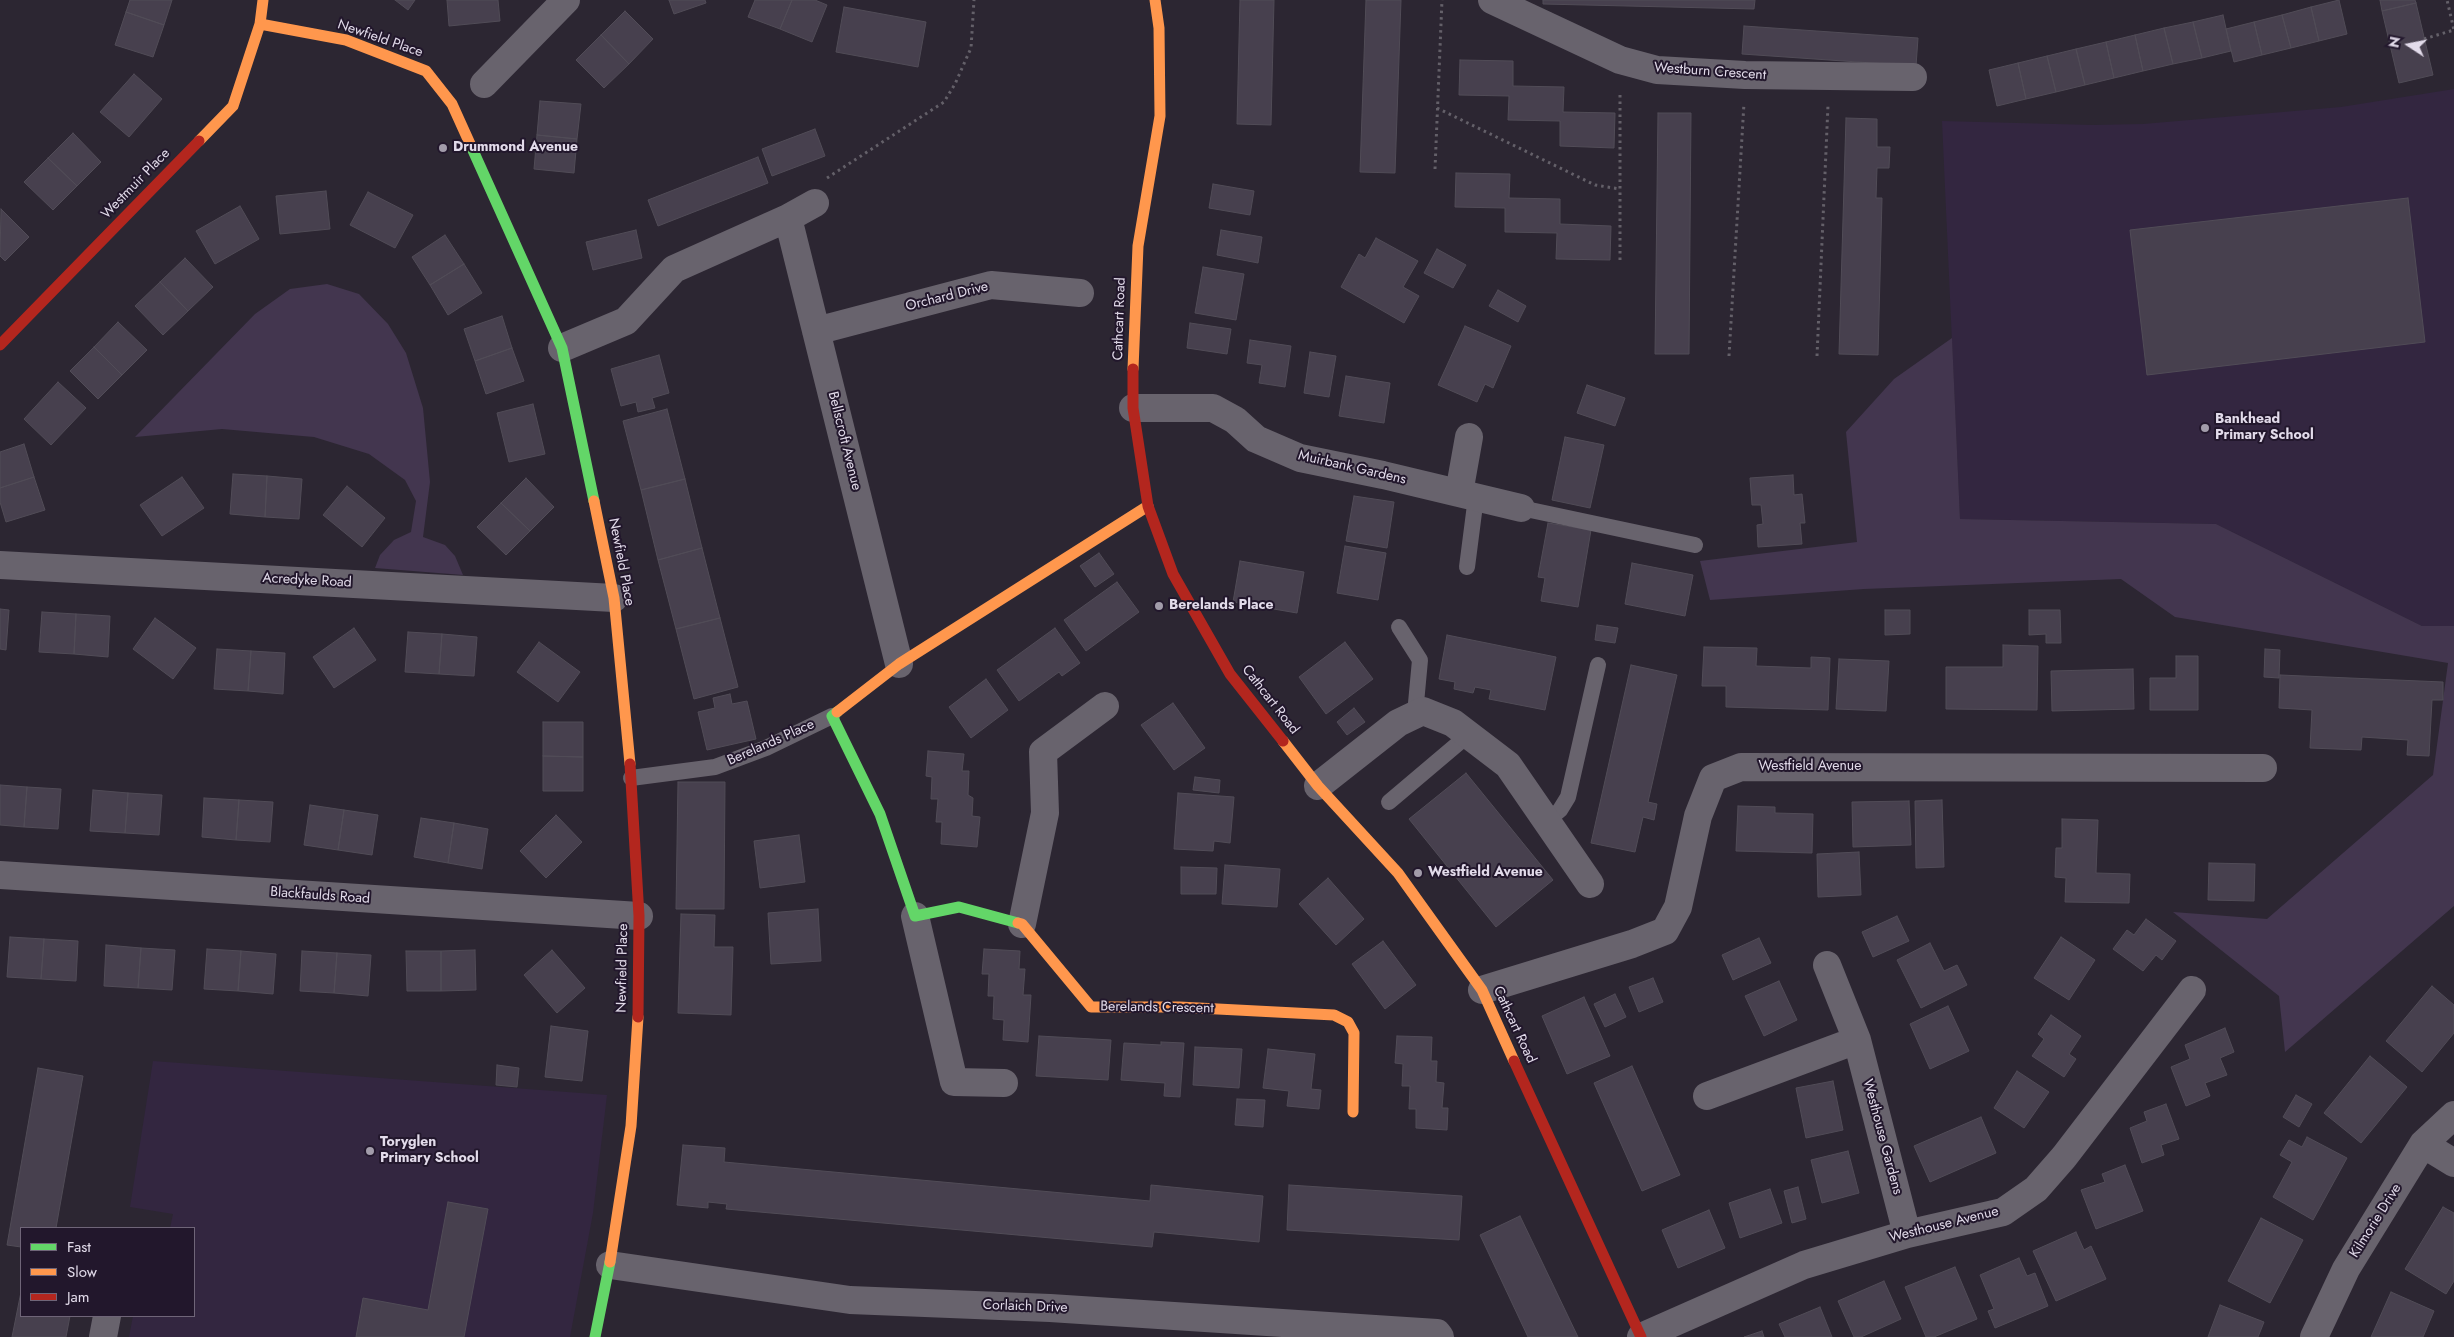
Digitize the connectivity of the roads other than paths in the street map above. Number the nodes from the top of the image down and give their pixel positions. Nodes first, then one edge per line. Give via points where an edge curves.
1 (263, 0) edge
2 (566, 0) edge
3 (1155, 0) edge
4 (1492, 0) edge
5 (260, 24) junction
6 (1913, 78) dead end
7 (484, 84) dead end
8 (815, 203) road end
9 (788, 218) junction
10 (1080, 292) dead end
11 (816, 331) junction
12 (0, 345) edge
13 (562, 348) junction
14 (1133, 408) junction
15 (1469, 437) dead end
16 (1468, 495) junction
17 (1148, 506) junction
18 (1521, 508) joint
19 (1695, 545) dead end
20 (0, 565) edge
21 (1467, 567) dead end
22 (614, 598) junction
23 (1399, 627) dead end
24 (899, 664) junction
25 (1598, 665) dead end
26 (1105, 706) dead end
27 (1415, 714) junction
28 (832, 716) junction
29 (1467, 736) junction
30 (2263, 768) dead end
31 (630, 778) junction
32 (1318, 786) junction
33 (1389, 802) dead end
34 (1547, 821) junction
35 (0, 876) edge
36 (1590, 884) dead end
37 (639, 916) junction
38 (915, 916) junction
39 (1022, 924) junction
40 (1827, 965) dead end
41 (1482, 990) junction
42 (2192, 990) dead end
43 (1857, 1040) junction
44 (1004, 1083) dead end
45 (1707, 1096) dead end
46 (1353, 1112) dead end
47 (2454, 1115) edge
48 (2424, 1144) junction
49 (2454, 1164) edge
50 (1907, 1234) junction
51 (610, 1265) junction
52 (107, 1317) edge
53 (103, 1337) edge
54 (595, 1337) edge
55 (1440, 1337) edge
56 (1641, 1337) edge
57 (2314, 1337) edge

1 - 5 street, Westmuir Place
2 - 7 street
3 - 14 street, Cathcart Road via 1159,28 1160,116 1138,246
4 - 6 street, Westburn Crescent via 1620,60 1657,70
5 - 12 street, Westmuir Place via 233,106
5 - 13 street, Newfield Place via 346,40 426,71 452,104
8 - 9 street
9 - 11 street, Bellscroft Avenue
9 - 13 street via 674,269 626,321
10 - 11 street, Orchard Drive via 991,285
11 - 24 street, Bellscroft Avenue
13 - 22 street, Newfield Place
14 - 16 street, Muirbank Gardens via 1213,408 1235,420 1256,438 1300,458
14 - 17 street, Cathcart Road
15 - 16 street
16 - 18 street, Muirbank Gardens
16 - 21 lane
17 - 24 street, Berelands Place
17 - 32 street, Cathcart Road via 1173,574 1230,674
18 - 19 lane
20 - 22 street, Acredyke Road
22 - 31 street, Newfield Place
23 - 27 lane via 1420,660
24 - 28 street, Berelands Place
25 - 34 lane via 1568,797 1560,810
26 - 39 street via 1043,752 1045,813
27 - 29 street via 1424,712 1453,723
27 - 32 street via 1398,723
28 - 31 lane, Berelands Place via 715,768
28 - 38 street via 880,814
29 - 33 lane
29 - 34 street via 1508,765
30 - 41 street, Westfield Avenue via 1741,768 1713,778 1698,816 1678,907 1665,931
31 - 37 street, Newfield Place
32 - 41 street, Cathcart Road via 1398,872
34 - 36 street
35 - 37 street, Blackfaulds Road
37 - 51 street, Newfield Place via 638,1028 631,1126
38 - 39 street via 959,907
38 - 44 street via 954,1082
39 - 46 street, Berelands Crescent via 1091,1007 1179,1007 1334,1015 1348,1022 1354,1033
40 - 43 street, Westhouse Gardens
41 - 56 street, Cathcart Road
42 - 50 street, Westhouse Avenue via 2064,1157 2036,1188 2003,1212
43 - 45 street
43 - 50 street, Westhouse Gardens
47 - 48 street, Kilmorie Drive
48 - 49 street
48 - 57 street, Kilmorie Drive via 2346,1269
50 - 56 street, Westhouse Avenue via 1804,1265
51 - 54 street, Newfield Place
51 - 55 street, Corlaich Drive via 850,1300 1050,1308 1437,1332
52 - 53 street

